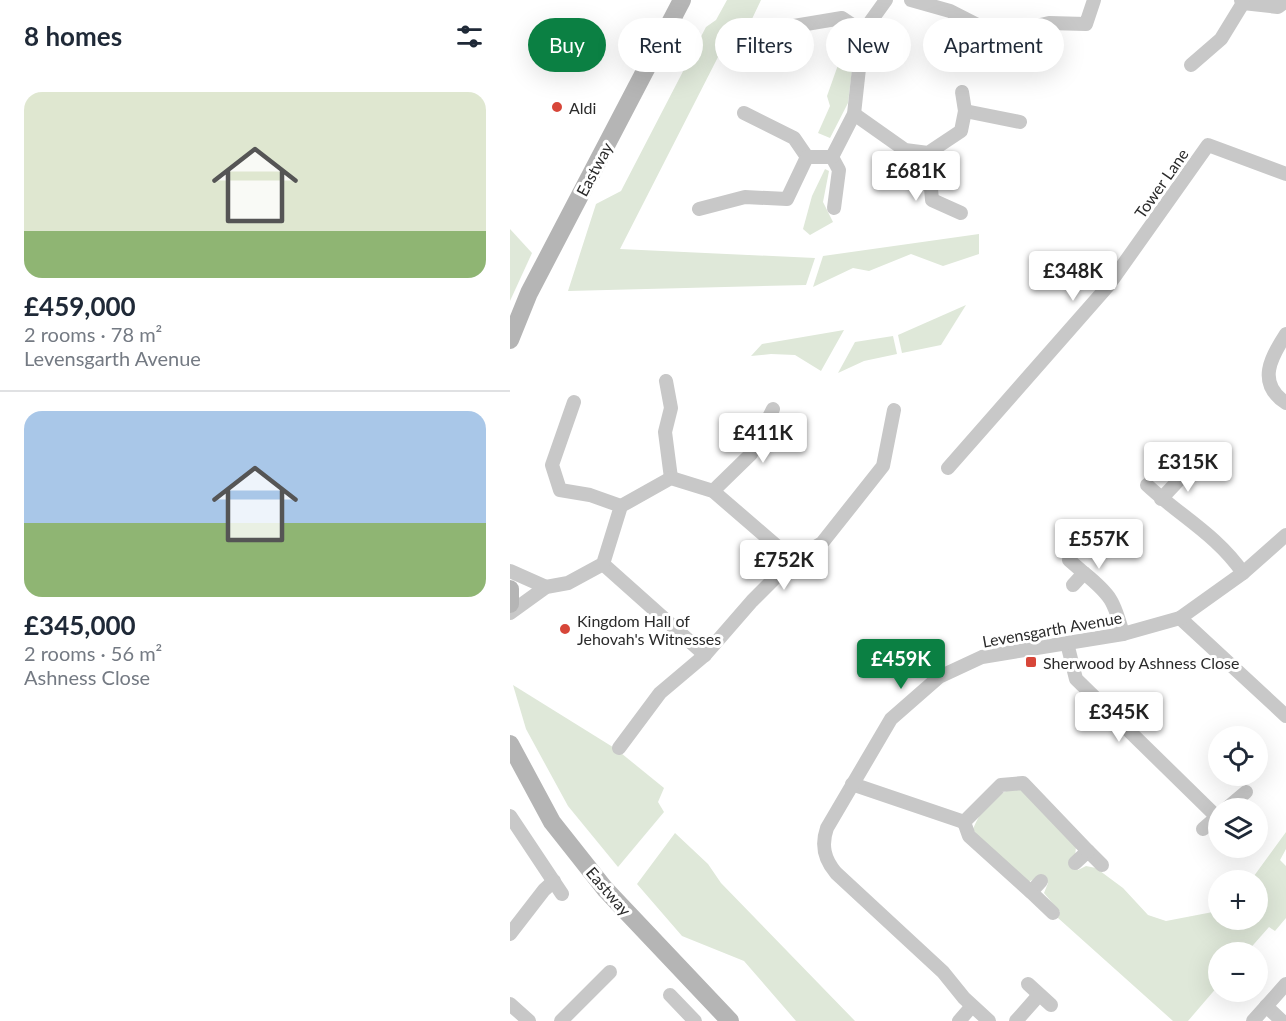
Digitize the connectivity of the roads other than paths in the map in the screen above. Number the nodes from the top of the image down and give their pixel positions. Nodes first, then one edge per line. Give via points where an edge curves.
1 (682, 0) edge
2 (886, 0) edge
3 (911, 0) edge
4 (1094, 0) edge
5 (1286, 1) edge
6 (1242, 2) edge
7 (873, 18) edge
8 (1191, 65) dead end
9 (859, 72) edge
10 (962, 92) dead end
11 (965, 111) junction
12 (744, 113) dead end
13 (854, 114) junction
14 (1020, 122) dead end
15 (928, 153) junction
16 (832, 157) junction
17 (807, 158) junction
18 (1286, 174) edge
19 (834, 208) dead end
20 (699, 209) dead end
21 (961, 213) dead end
22 (1286, 334) edge
23 (510, 340) edge
24 (666, 381) dead end
25 (573, 402) dead end
26 (1286, 403) edge
27 (773, 409) dead end
28 (894, 410) dead end
29 (1204, 452) dead end
30 (1179, 454) dead end
31 (1192, 466) junction
32 (948, 468) dead end
33 (671, 478) junction
34 (1147, 485) dead end
35 (713, 490) junction
36 (1161, 499) junction
37 (621, 506) junction
38 (1284, 543) edge
39 (793, 560) junction
40 (1069, 561) dead end
41 (603, 564) junction
42 (510, 572) edge
43 (1084, 573) junction
44 (1243, 573) junction
45 (1073, 585) dead end
46 (546, 587) junction
47 (510, 589) edge
48 (510, 604) edge
49 (510, 613) edge
50 (1180, 618) junction
51 (1123, 634) junction
52 (1067, 643) junction
53 (705, 655) junction
54 (1286, 716) edge
55 (510, 744) edge
56 (619, 748) dead end
57 (852, 784) junction
58 (1246, 792) dead end
59 (1239, 798) edge
60 (1208, 802) edge
61 (510, 816) edge
62 (964, 822) junction
63 (1208, 825) edge
64 (1203, 829) dead end
65 (1088, 851) junction
66 (1075, 863) dead end
67 (1102, 865) dead end
68 (554, 881) junction
69 (1041, 881) dead end
70 (1031, 892) junction
71 (562, 894) dead end
72 (1053, 913) dead end
73 (510, 934) edge
74 (610, 972) dead end
75 (1028, 984) dead end
76 (1286, 984) edge
77 (670, 995) dead end
78 (1039, 995) junction
79 (510, 1004) edge
80 (1051, 1005) dead end
81 (972, 1006) junction
82 (1266, 1006) junction
83 (529, 1021) edge
84 (561, 1021) edge
85 (695, 1021) edge
86 (730, 1021) edge
87 (959, 1021) edge
88 (988, 1021) edge
89 (1016, 1021) edge
90 (1253, 1021) edge
91 (1282, 1021) edge

1 - 23 main road, Eastway via 529,293
2 - 7 street
3 - 4 street via 950,11 997,35 1049,23 1086,24
5 - 6 street via 1278,7
6 - 8 street via 1221,39
9 - 13 street
10 - 11 street
11 - 14 street
11 - 15 street via 961,131
12 - 17 street via 794,138
13 - 15 street via 905,150
13 - 16 street
15 - 21 street via 932,200
16 - 17 street
16 - 19 street via 839,170
17 - 20 street via 787,199 745,197
18 - 32 street, Tower Lane via 1208,145 1108,286
22 - 26 street via 1269,370 1275,393
24 - 33 street via 671,408 665,432
25 - 37 street via 552,465 560,490
27 - 35 street via 751,454
28 - 39 street via 883,466 822,543
29 - 31 street
30 - 31 street
31 - 36 street
33 - 35 street
33 - 37 street
34 - 36 street
35 - 39 street
36 - 44 street via 1221,544
37 - 41 street
38 - 44 street, Levensgarth Avenue
39 - 53 street
40 - 43 street
41 - 46 street via 567,583
41 - 53 street
42 - 46 street
43 - 45 street
43 - 51 street via 1113,601
44 - 50 street, Levensgarth Avenue
46 - 49 street
47 - 48 main road
50 - 51 street, Levensgarth Avenue
50 - 54 street
51 - 52 street, Levensgarth Avenue
52 - 57 street, Levensgarth Avenue via 982,657 939,677 891,718
52 - 60 street via 1076,679
53 - 56 street via 660,693
55 - 86 main road, Eastway via 552,822 605,889
57 - 62 street
57 - 81 street, Levensgarth Avenue via 824,836 829,865 943,972
58 - 59 street
61 - 68 street
62 - 65 street via 1001,785 1023,783
62 - 70 street via 969,836
63 - 64 street
65 - 66 street
65 - 67 street
68 - 71 street
68 - 73 street
69 - 70 street
70 - 72 street
74 - 84 street
75 - 78 street
76 - 82 street
77 - 85 street
78 - 80 street
78 - 89 street
79 - 83 street
81 - 87 street
81 - 88 street, Levensgarth Avenue
82 - 90 street
82 - 91 street

